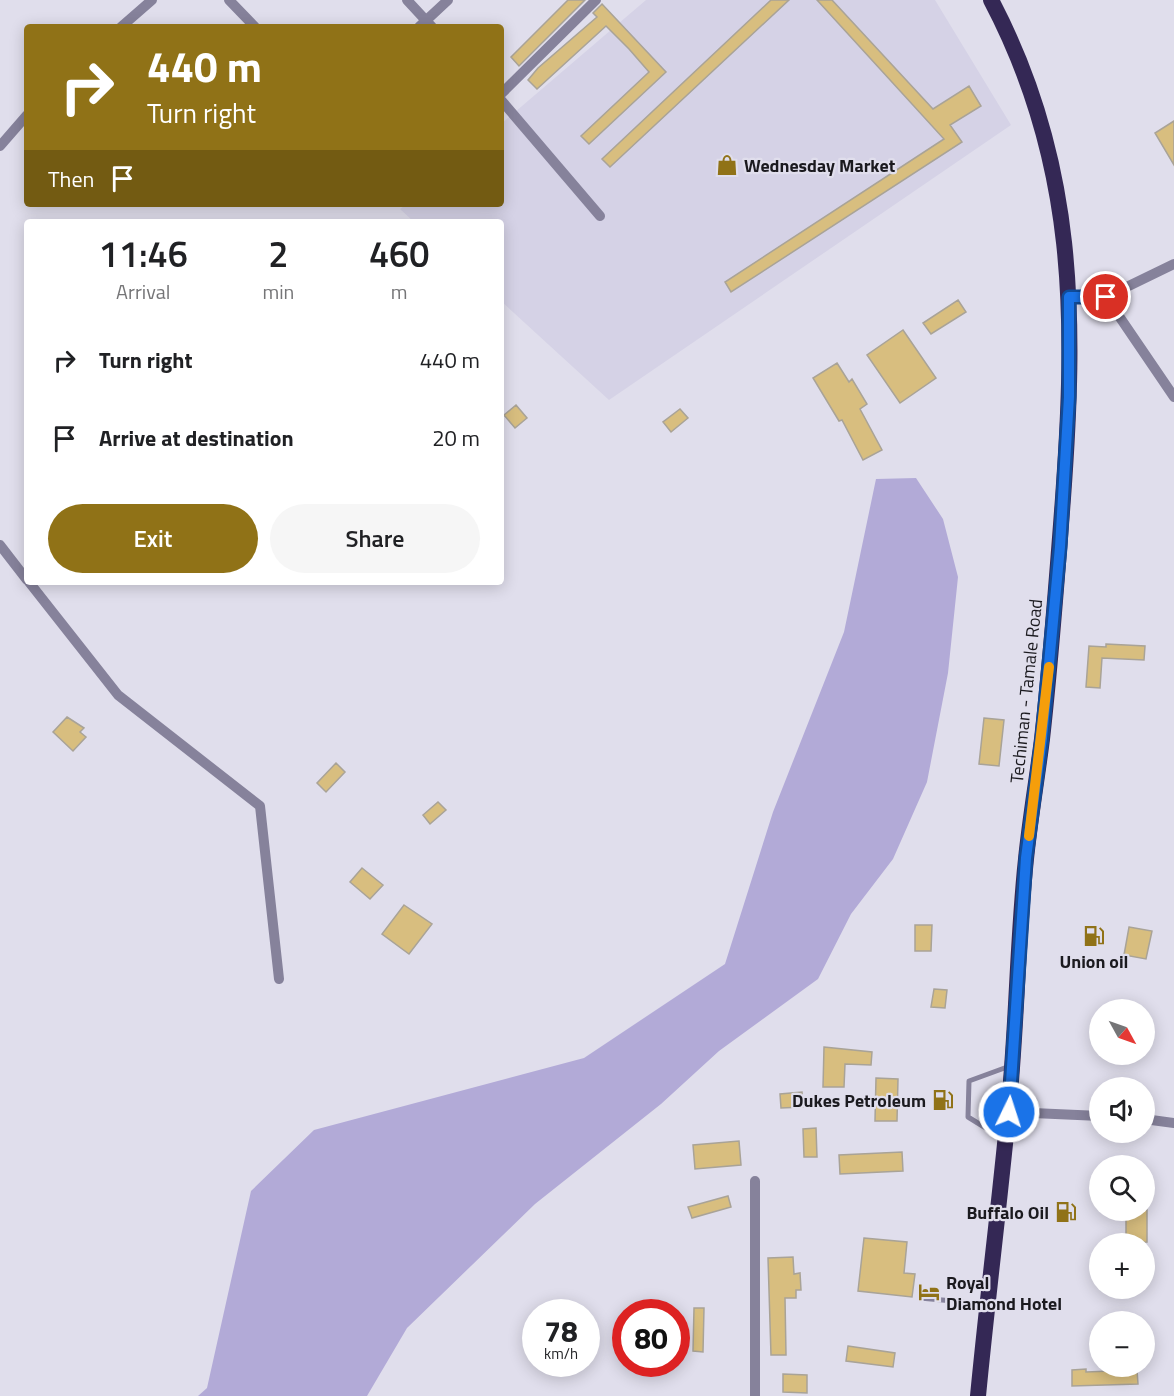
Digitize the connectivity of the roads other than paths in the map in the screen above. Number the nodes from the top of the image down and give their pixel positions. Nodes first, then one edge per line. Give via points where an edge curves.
1 (153, 0) edge
2 (229, 0) edge
3 (407, 0) edge
4 (448, 0) edge
5 (596, 0) edge
6 (992, 0) edge
7 (125, 24) edge
8 (252, 24) edge
9 (425, 24) edge
10 (427, 24) edge
11 (504, 91) edge
12 (504, 104) edge
13 (24, 118) edge
14 (0, 146) edge
15 (600, 216) dead end
16 (1174, 264) edge
17 (1069, 297) junction
18 (1106, 297) junction
19 (1174, 397) edge
20 (0, 545) edge
21 (24, 576) edge
22 (31, 585) edge
23 (279, 979) dead end
24 (1012, 1065) junction
25 (1009, 1112) junction
26 (1089, 1116) edge
27 (1155, 1120) edge
28 (1174, 1123) edge
29 (1005, 1139) junction
30 (755, 1181) dead end
31 (920, 1298) dead end
32 (987, 1305) junction
33 (755, 1396) edge
34 (978, 1396) edge

1 - 7 street
2 - 8 street
3 - 9 street
4 - 10 street
5 - 11 street
6 - 17 highway, Techiman - Tamale Road via 1040,116 1057,182
12 - 15 street
13 - 14 street
16 - 18 street
17 - 18 street
17 - 24 highway, Techiman - Tamale Road via 1071,357 1058,567 1026,858
18 - 19 street
20 - 21 street
22 - 23 street via 118,695 260,806
24 - 25 highway, Techiman - Tamale Road
24 - 29 lane via 969,1081 968,1117
25 - 26 street
25 - 29 highway, Techiman - Tamale Road
27 - 28 street
29 - 32 highway, Techiman - Tamale Road
30 - 33 street
31 - 32 lane
32 - 34 highway, Techiman - Tamale Road

